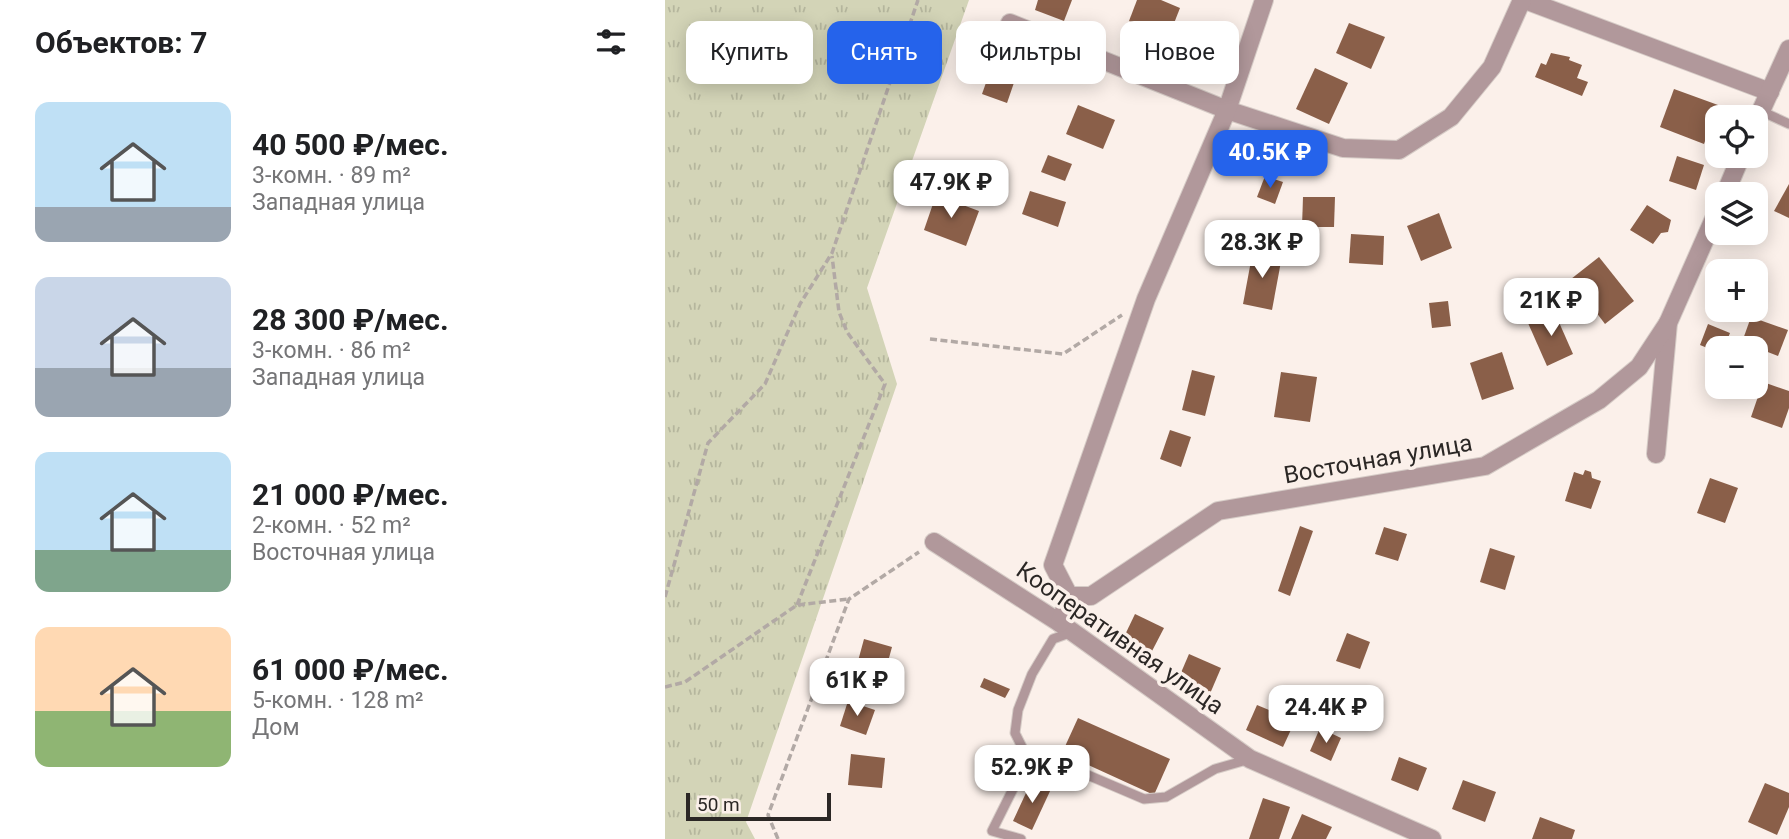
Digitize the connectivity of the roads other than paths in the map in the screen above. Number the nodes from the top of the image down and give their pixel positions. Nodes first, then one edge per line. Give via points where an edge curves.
1 (1264, 0) edge
2 (1524, 0) edge
3 (1789, 49) edge
4 (1106, 61) edge
5 (1770, 92) junction
6 (1764, 105) edge
7 (1227, 110) junction
8 (1768, 120) edge
9 (1789, 124) edge
10 (1705, 239) edge
11 (1668, 323) junction
12 (1656, 453) dead end
13 (934, 542) road end
14 (1069, 597) junction
15 (1066, 628) junction
16 (1024, 757) junction
17 (1250, 760) junction
18 (1021, 839) edge
19 (1433, 839) edge

1 - 7 street
2 - 5 street
2 - 7 street via 1492,67 1451,117 1399,150 1343,148
3 - 5 street
4 - 7 street
5 - 6 street
7 - 14 street via 1146,299 1053,565
8 - 9 lane
10 - 11 street
11 - 12 street
11 - 14 street, Восточная улица via 1639,368 1599,400 1485,466 1219,511 1091,596
13 - 15 street, Кооперативная улица
14 - 15 street
15 - 16 lane via 1053,639 1032,674 1018,710 1015,733
15 - 17 street, Кооперативная улица
16 - 17 lane via 1076,770 1144,799 1166,797 1215,769
16 - 18 lane via 1023,769 992,831
17 - 19 street, Кооперативная улица

